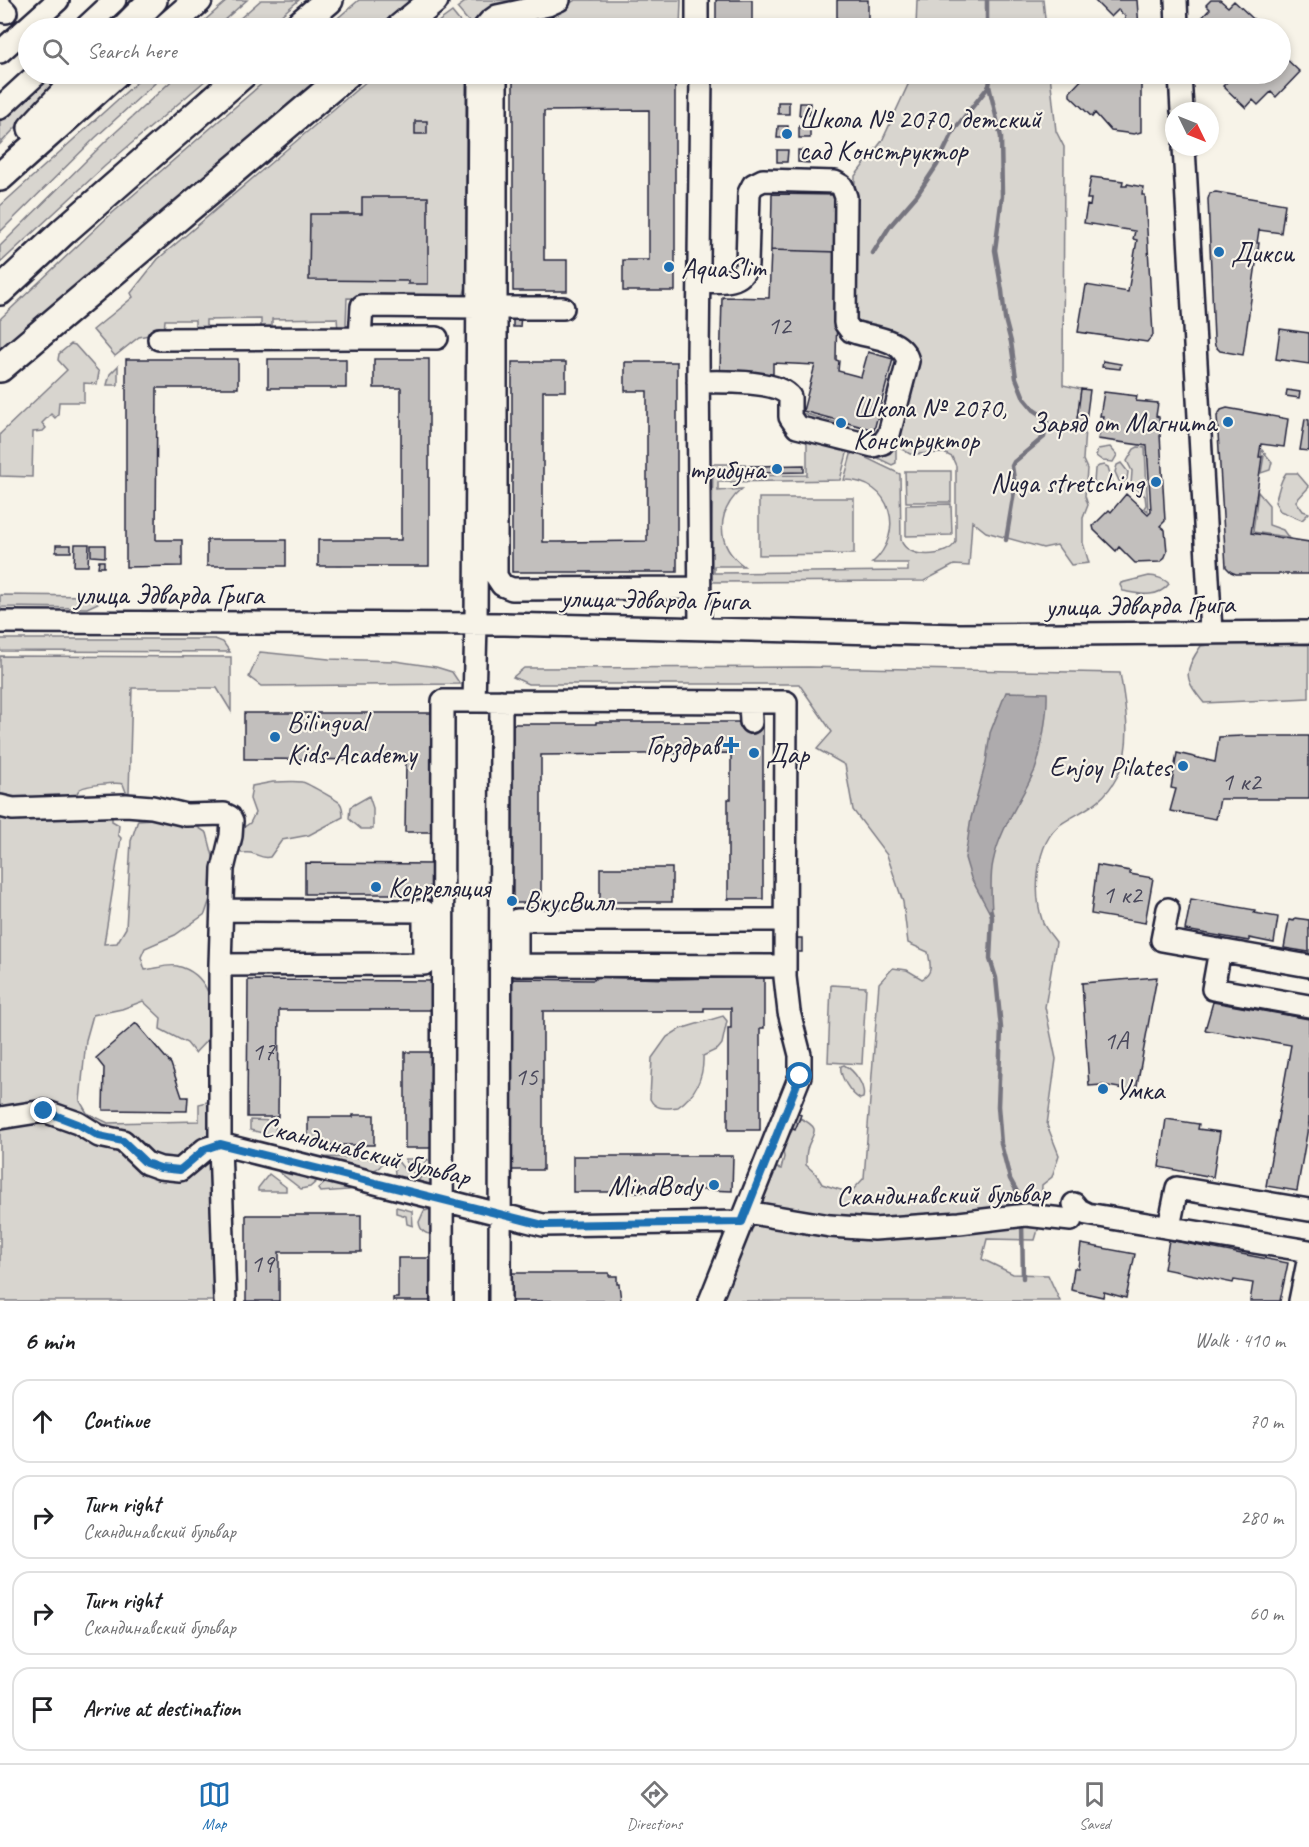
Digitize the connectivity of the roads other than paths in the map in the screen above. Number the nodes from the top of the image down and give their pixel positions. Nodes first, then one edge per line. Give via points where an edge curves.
1 (115, 0) edge
2 (153, 0) edge
3 (198, 0) edge
4 (329, 0) edge
5 (434, 0) edge
6 (559, 0) edge
7 (697, 0) edge
8 (1176, 0) edge
9 (50, 3) edge
10 (35, 18) edge
11 (96, 18) edge
12 (135, 18) edge
13 (177, 18) edge
14 (308, 18) edge
15 (412, 18) edge
16 (494, 18) edge
17 (697, 18) edge
18 (1177, 18) edge
19 (18, 34) edge
20 (0, 52) edge
21 (26, 84) edge
22 (73, 84) edge
23 (104, 84) edge
24 (232, 84) edge
25 (335, 84) edge
26 (479, 84) edge
27 (496, 84) edge
28 (701, 84) edge
29 (1181, 84) edge
30 (1182, 102) edge
31 (0, 108) edge
32 (1185, 156) edge
33 (0, 165) edge
34 (0, 177) edge
35 (699, 280) junction
36 (0, 291) edge
37 (486, 308) junction
38 (563, 308) dead end
39 (360, 338) junction
40 (437, 338) dead end
41 (159, 339) dead end
42 (0, 368) edge
43 (698, 382) junction
44 (698, 588) junction
45 (0, 622) edge
46 (476, 624) junction
47 (699, 628) junction
48 (1211, 632) junction
49 (1309, 632) edge
50 (474, 701) junction
51 (501, 701) junction
52 (0, 806) edge
53 (1168, 909) dead end
54 (222, 910) junction
55 (784, 920) junction
56 (1220, 950) junction
57 (220, 964) junction
58 (785, 966) junction
59 (1309, 966) edge
60 (1309, 1006) edge
61 (0, 1118) edge
62 (220, 1144) junction
63 (442, 1200) junction
64 (1309, 1210) edge
65 (500, 1214) junction
66 (744, 1217) junction
67 (1169, 1227) junction
68 (1309, 1251) edge
69 (1309, 1257) edge
70 (225, 1301) edge
71 (442, 1301) edge
72 (500, 1301) edge
73 (710, 1301) edge
74 (1300, 1301) edge

1 - 11 street
2 - 12 main road
3 - 13 main road
4 - 14 main road
5 - 15 main road
6 - 16 street
7 - 17 street
8 - 18 street
9 - 10 street
19 - 20 street
21 - 31 street
22 - 33 main road
23 - 34 main road
24 - 36 main road
25 - 42 main road
26 - 37 street
27 - 37 street
28 - 35 street
29 - 30 street
32 - 48 street
35 - 43 street
35 - 43 street via 731,280 743,273 747,265 749,193 756,182 839,183 846,197 845,323 851,331 898,345 908,364 889,434 883,443 873,446 797,426 790,417 790,397 780,389 739,382
37 - 38 street
37 - 39 street via 363,306
37 - 44 street via 498,581 512,589
37 - 46 street
39 - 40 street
39 - 41 street
43 - 44 street
44 - 47 street
45 - 46 street, улица Эдварда Грига
46 - 47 street, улица Эдварда Грига
46 - 50 street
47 - 48 street, улица Эдварда Грига via 960,635
48 - 49 street, улица Эдварда Грига
50 - 51 street
50 - 63 street via 443,700
51 - 55 street via 754,712 786,702
51 - 65 street
52 - 54 street via 13,809 126,805 186,815 228,815 232,828 223,869
53 - 56 street via 1162,940
54 - 57 street
54 - 57 street via 424,911 424,964
55 - 58 street
55 - 58 street via 517,920 517,965
56 - 59 street
56 - 60 street via 1214,989
57 - 62 street
58 - 66 street via 800,1076
61 - 62 street, Скандинавский бульвар via 44,1111 99,1136 123,1141 146,1163 160,1168 180,1170 205,1149
62 - 63 street, Скандинавский бульвар
62 - 70 street
63 - 65 street, Скандинавский бульвар
63 - 71 street
64 - 67 street via 1177,1188
65 - 66 street, Скандинавский бульвар via 543,1225
65 - 72 street
66 - 67 street, Скандинавский бульвар via 874,1229 1079,1210
66 - 73 street
67 - 68 street, Скандинавский бульвар
69 - 74 street

